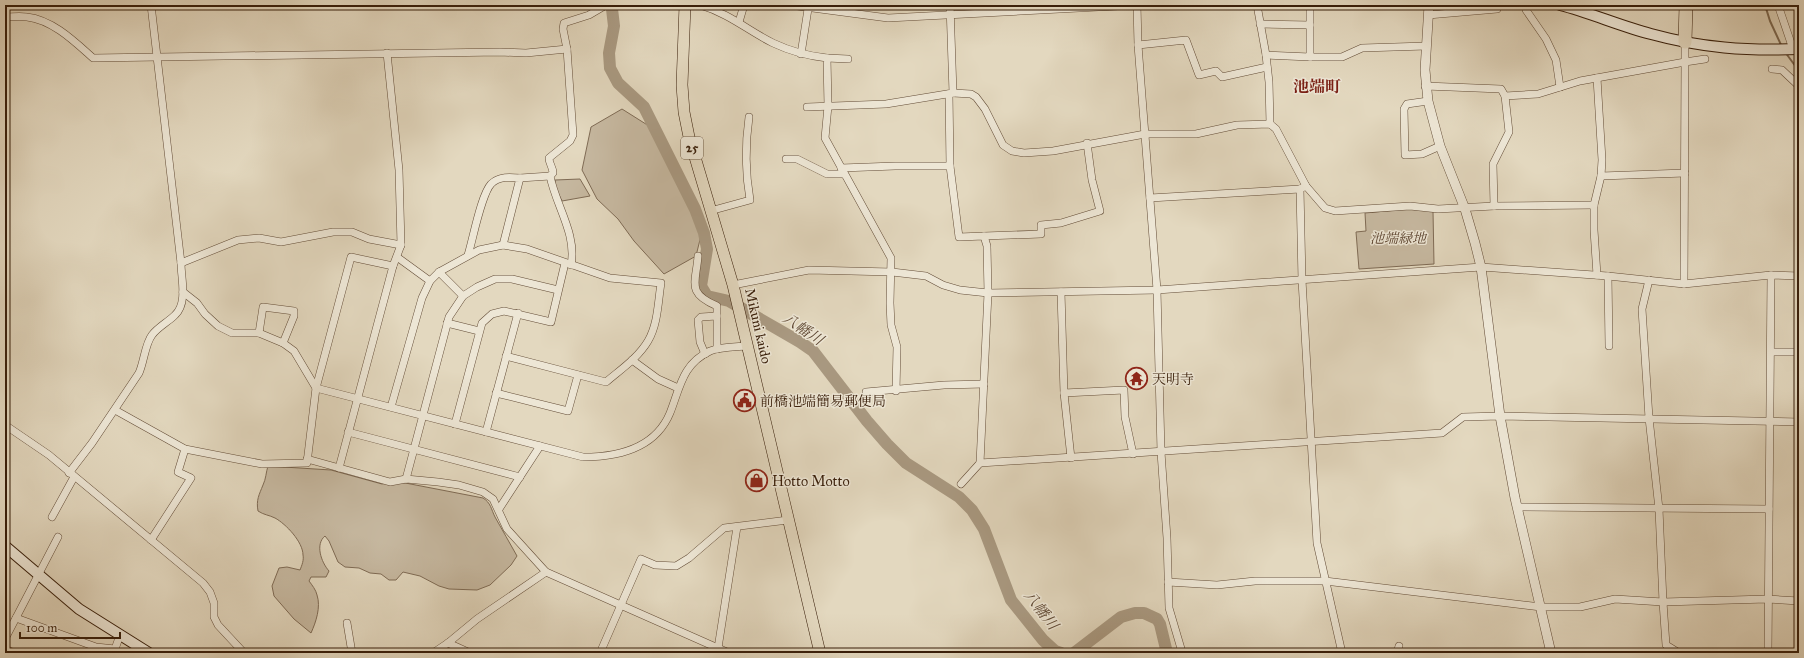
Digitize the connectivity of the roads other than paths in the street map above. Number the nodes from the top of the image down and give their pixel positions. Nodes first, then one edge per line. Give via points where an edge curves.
1 (152, 5) edge
2 (685, 5) edge
3 (700, 5) edge
4 (744, 5) edge
5 (790, 5) edge
6 (950, 5) edge
7 (1137, 5) edge
8 (1257, 5) edge
9 (1310, 5) edge
10 (1429, 5) edge
11 (1526, 5) edge
12 (1560, 5) edge
13 (1686, 5) edge
14 (1778, 5) edge
15 (604, 6) edge
16 (808, 8) junction
17 (1497, 9) dead end
18 (950, 15) junction
19 (1428, 15) junction
20 (5, 17) edge
21 (739, 22) junction
22 (1260, 24) junction
23 (1310, 25) junction
24 (1685, 42) junction
25 (1138, 45) junction
26 (1426, 46) junction
27 (567, 49) junction
28 (1794, 49) edge
29 (387, 53) junction
30 (801, 54) junction
31 (1266, 55) junction
32 (158, 57) junction
33 (1310, 57) junction
34 (826, 58) junction
35 (848, 59) dead end
36 (1705, 59) dead end
37 (1685, 62) junction
38 (1267, 67) junction
39 (1772, 69) dead end
40 (1597, 78) junction
41 (1425, 86) junction
42 (1799, 86) edge
43 (1560, 87) junction
44 (951, 94) junction
45 (1505, 96) junction
46 (1428, 101) junction
47 (828, 106) junction
48 (807, 107) dead end
49 (749, 117) dead end
50 (1270, 124) junction
51 (1145, 134) junction
52 (1087, 143) junction
53 (1440, 146) junction
54 (786, 159) dead end
55 (950, 166) junction
56 (842, 171) junction
57 (1685, 173) junction
58 (550, 176) junction
59 (1601, 176) junction
60 (520, 178) junction
61 (1303, 187) junction
62 (1150, 198) junction
63 (1594, 205) junction
64 (1494, 206) junction
65 (1466, 209) junction
66 (710, 211) junction
67 (984, 236) junction
68 (401, 245) junction
69 (503, 245) junction
70 (468, 255) junction
71 (698, 256) dead end
72 (397, 257) junction
73 (181, 263) junction
74 (568, 264) junction
75 (393, 266) junction
76 (1481, 268) junction
77 (438, 272) junction
78 (892, 272) junction
79 (1597, 275) junction
80 (1772, 275) junction
81 (1608, 276) junction
82 (1799, 276) edge
83 (1302, 280) junction
84 (1649, 280) junction
85 (430, 281) junction
86 (1684, 284) junction
87 (733, 285) junction
88 (558, 290) junction
89 (1157, 290) junction
90 (183, 292) junction
91 (1061, 292) junction
92 (988, 293) junction
93 (462, 296) junction
94 (518, 313) junction
95 (717, 316) junction
96 (447, 323) junction
97 (479, 331) junction
98 (259, 333) junction
99 (283, 343) junction
100 (747, 346) junction
101 (1609, 346) dead end
102 (718, 349) junction
103 (1771, 352) junction
104 (1799, 352) edge
105 (705, 354) junction
106 (506, 356) junction
107 (632, 360) junction
108 (578, 375) junction
109 (984, 384) junction
110 (316, 388) junction
111 (678, 388) junction
112 (896, 391) junction
113 (866, 392) dead end
114 (496, 393) junction
115 (1064, 393) junction
116 (357, 398) junction
117 (391, 407) junction
118 (115, 410) junction
119 (422, 416) junction
120 (1500, 416) junction
121 (1649, 418) junction
122 (1771, 422) junction
123 (1799, 422) edge
124 (455, 424) junction
125 (5, 425) edge
126 (348, 432) junction
127 (486, 432) junction
128 (1312, 441) junction
129 (540, 446) junction
130 (185, 449) junction
131 (414, 449) junction
132 (1161, 452) junction
133 (1133, 454) junction
134 (1071, 458) junction
135 (308, 459) junction
136 (980, 463) junction
137 (339, 468) junction
138 (72, 475) junction
139 (520, 477) junction
140 (406, 479) junction
141 (961, 484) dead end
142 (1517, 507) junction
143 (1659, 508) junction
144 (499, 509) junction
145 (1769, 509) junction
146 (52, 517) dead end
147 (788, 520) junction
148 (737, 527) junction
149 (58, 537) dead end
150 (151, 540) junction
151 (5, 546) edge
152 (546, 572) junction
153 (38, 575) junction
154 (1325, 581) junction
155 (1168, 582) junction
156 (1767, 599) junction
157 (1799, 601) edge
158 (1663, 602) junction
159 (622, 606) junction
160 (1541, 607) junction
161 (16, 618) junction
162 (347, 623) dead end
163 (120, 635) junction
164 (5, 639) edge
165 (448, 643) junction
166 (5, 648) edge
167 (718, 648) junction
168 (1180, 652) edge
169 (14, 653) edge
170 (149, 653) edge
171 (244, 653) edge
172 (352, 653) edge
173 (433, 653) edge
174 (470, 653) edge
175 (600, 653) edge
176 (728, 653) edge
177 (820, 653) edge
178 (1190, 653) edge
179 (1342, 653) edge
180 (1551, 653) edge
181 (1679, 653) edge
182 (1768, 653) edge

1 - 32 street
2 - 66 main road, Mikuni kaido / 25 via 682,85 684,112
3 - 21 street
4 - 21 street
5 - 16 street
6 - 18 street
7 - 18 street
7 - 25 street
8 - 22 street
9 - 23 street
10 - 19 street
11 - 43 street via 1526,10 1546,39 1556,60
12 - 24 main road via 1649,34
13 - 24 highway
14 - 28 street
15 - 27 street via 588,15 564,23
16 - 18 street via 888,18
16 - 30 street
17 - 19 street
18 - 44 street
19 - 26 street
20 - 32 street via 29,17 46,23 69,36 93,58
21 - 30 street via 773,43
22 - 23 street
22 - 31 street
23 - 33 street
24 - 28 main road via 1714,48
24 - 37 street
25 - 38 street via 1186,40 1199,75 1216,71 1222,77
25 - 51 street
26 - 33 street via 1362,48 1342,56
26 - 41 street
27 - 29 street via 526,53
27 - 58 street via 573,135 570,141 549,158 553,169
29 - 32 street
29 - 68 street via 399,170
30 - 34 street
31 - 33 street
31 - 38 street
32 - 73 street
34 - 35 street
34 - 47 street
36 - 37 street
37 - 40 street
37 - 57 street
38 - 50 street
39 - 42 street via 1782,70
40 - 43 street
40 - 59 street
41 - 45 street via 1501,89
41 - 46 street
43 - 45 street via 1538,94
44 - 47 street via 886,104
44 - 52 street via 971,94 976,97 1003,145 1012,151 1036,153
44 - 55 street
45 - 64 street via 1508,132 1493,164
46 - 53 street
46 - 53 street via 1407,104 1404,109 1405,155 1422,154
47 - 48 street
47 - 56 street via 825,138
49 - 66 street via 745,143 750,200
50 - 51 street via 1237,125 1196,134
50 - 61 street via 1276,129
51 - 52 street via 1108,142
51 - 62 street
52 - 67 street via 1092,180 1100,211 1061,223 1042,225 1041,234
53 - 65 street
54 - 56 street via 796,159 827,174
55 - 56 street
55 - 67 street via 958,236
56 - 78 street via 891,258
57 - 59 street
57 - 86 street
58 - 60 street
58 - 74 street via 566,220 573,255
59 - 63 street
60 - 69 street
60 - 70 street via 506,176 491,183 484,195
61 - 62 street
61 - 65 street via 1325,208 1335,211 1410,206
61 - 83 street
62 - 89 street
63 - 64 street
63 - 79 street
64 - 65 street
65 - 76 street
66 - 87 main road, Mikuni kaido / 25
67 - 92 street via 987,246
68 - 72 street
68 - 73 street via 369,239 352,232 333,232 281,242 259,238 245,239
69 - 70 street
69 - 74 street via 527,249
70 - 77 street
71 - 95 street via 695,288 700,298 717,306
72 - 75 street
72 - 85 street
73 - 90 street
74 - 88 street
74 - 107 street via 610,278 661,283 655,322 648,340
75 - 110 street via 351,257
75 - 116 street
76 - 79 street
76 - 83 street
76 - 120 street
77 - 85 street
77 - 93 street
78 - 87 street via 809,270
78 - 92 street via 926,276 943,286
78 - 112 street via 890,303 897,347
79 - 81 street
80 - 82 street
80 - 86 street
80 - 103 street
81 - 84 street
81 - 101 street
83 - 89 street
83 - 128 street
84 - 86 street
84 - 121 street via 1642,309
85 - 117 street via 422,298
87 - 100 main road, Mikuni kaido / 25
88 - 93 street via 512,279 495,279
88 - 94 street via 551,322
89 - 91 street
89 - 132 street
90 - 98 street via 218,326 232,333
90 - 118 street via 177,313 152,336 146,347 139,373
91 - 92 street
91 - 115 street
92 - 109 street
93 - 96 street
94 - 97 street via 504,311 492,314 482,323
94 - 106 street
95 - 102 street
95 - 105 street via 701,317 698,320 700,342
96 - 97 street
96 - 119 street
97 - 124 street
98 - 99 street
98 - 99 street via 263,307 294,310
99 - 110 street via 294,351
100 - 102 street
100 - 147 main road, Mikuni kaido / 25
102 - 105 street
103 - 104 street
103 - 122 street
105 - 111 street via 686,370
106 - 108 street
106 - 114 street
107 - 108 street via 606,382
107 - 111 street via 658,379
108 - 114 street via 568,411
109 - 112 street via 944,385
109 - 136 street
110 - 116 street
110 - 135 street
111 - 129 street via 663,426 654,437 632,450 617,455 583,457
112 - 113 street
114 - 127 street
115 - 133 street via 1124,390 1125,417
115 - 134 street
116 - 117 street
116 - 126 street
117 - 119 street
118 - 130 street
118 - 138 street
119 - 124 street
119 - 131 street
120 - 121 street
120 - 128 street via 1463,417 1442,433
120 - 142 street
121 - 122 street
121 - 143 street
122 - 123 street
122 - 145 street
124 - 127 street
125 - 138 street via 49,455
126 - 131 street
126 - 137 street
127 - 129 street
128 - 132 street
128 - 154 street via 1317,543
129 - 139 street
130 - 135 street via 262,464 307,463
130 - 150 street via 178,472 191,478
131 - 139 street
131 - 140 street
132 - 133 street
132 - 155 street
133 - 134 street
134 - 136 street
135 - 137 street
136 - 141 street
137 - 140 street via 390,482
138 - 146 street
138 - 150 street
139 - 144 street
140 - 144 street via 459,485 477,490 493,499
142 - 143 street
142 - 160 street
143 - 145 street
143 - 158 street
144 - 152 street via 507,529
145 - 156 street
147 - 148 street
147 - 177 main road, Mikuni kaido / 25
148 - 159 street via 724,528 676,566 655,565 641,559
148 - 167 street
149 - 153 street
150 - 171 street via 203,583 214,603 214,617 218,625
151 - 153 main road
152 - 159 street
152 - 165 street via 477,619
153 - 161 street
153 - 163 main road via 79,610
154 - 155 street via 1255,581 1217,585
154 - 160 street
154 - 179 street
155 - 168 street via 1169,608
156 - 157 street
156 - 158 street
156 - 182 street
158 - 160 street via 1615,599 1580,607
158 - 181 street via 1666,645
159 - 167 street
159 - 175 street
160 - 180 street
161 - 163 street via 96,647 115,649
161 - 164 street
162 - 172 street
163 - 170 main road
165 - 173 street
165 - 174 street
166 - 169 street
167 - 176 street
168 - 178 street

